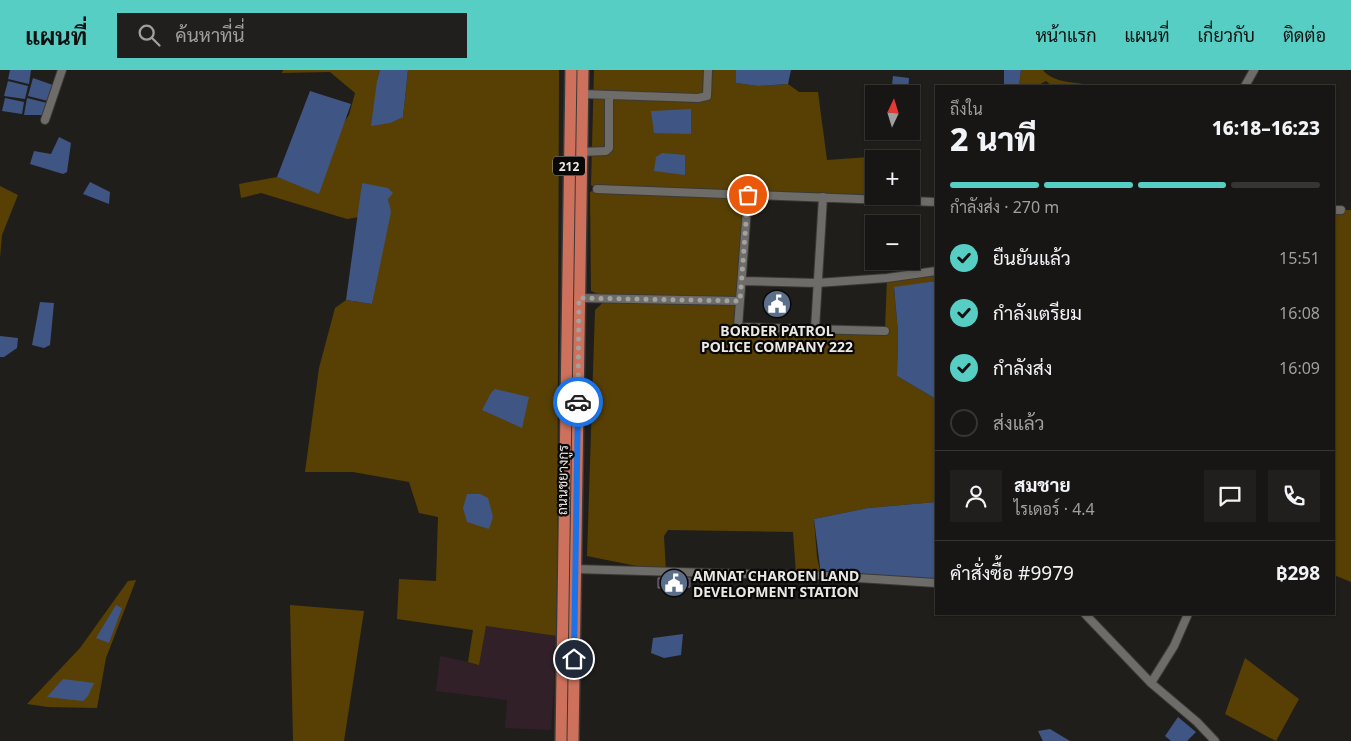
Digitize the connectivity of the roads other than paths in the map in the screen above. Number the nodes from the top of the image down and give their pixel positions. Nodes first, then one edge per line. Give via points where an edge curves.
1 (62, 70) edge
2 (571, 70) edge
3 (583, 70) edge
4 (708, 70) edge
5 (1254, 70) edge
6 (1246, 85) edge
7 (582, 94) junction
8 (609, 95) junction
9 (45, 120) dead end
10 (581, 152) junction
11 (597, 189) dead end
12 (748, 195) junction
13 (823, 197) junction
14 (935, 202) edge
15 (574, 263) junction
16 (935, 271) edge
17 (742, 281) junction
18 (817, 283) junction
19 (579, 298) junction
20 (740, 301) junction
21 (815, 329) junction
22 (885, 330) dead end
23 (575, 569) junction
24 (935, 583) edge
25 (1087, 615) edge
26 (1188, 615) edge
27 (1151, 682) junction
28 (561, 741) edge
29 (573, 741) edge
30 (1215, 741) edge

1 - 9 street
2 - 15 highway, ถนนชยางกูร / 212
3 - 7 highway, ถนนชยางกูร / 212
4 - 8 street via 707,96
5 - 6 street
7 - 8 street
7 - 10 highway, ถนนชยางกูร / 212
8 - 10 street via 609,148 606,152
10 - 15 highway, ถนนชยางกูร / 212
11 - 12 street
12 - 13 street
12 - 17 street
13 - 14 street
13 - 18 street
15 - 19 highway, ถนนชยางกูร / 212
15 - 28 highway, ถนนชยางกูร / 212
16 - 18 street
17 - 18 street
17 - 20 street
18 - 21 street
19 - 20 street
19 - 23 highway, ถนนชยางกูร / 212
20 - 21 street via 738,327
21 - 22 street
23 - 24 street via 796,574
23 - 29 highway, ถนนชยางกูร / 212
25 - 27 street
26 - 27 street via 1174,646
27 - 30 street

